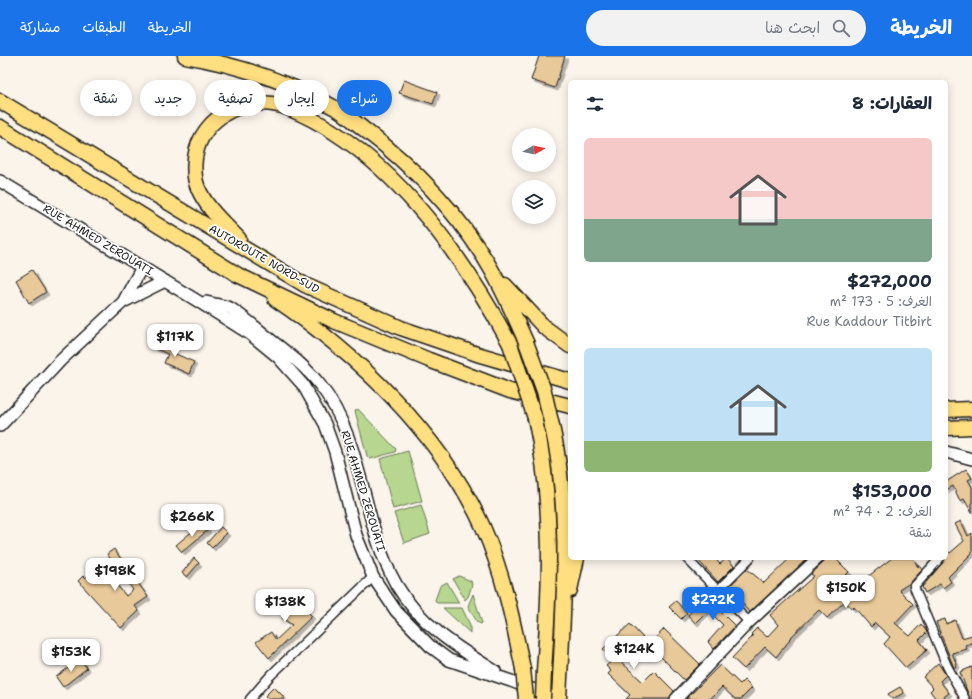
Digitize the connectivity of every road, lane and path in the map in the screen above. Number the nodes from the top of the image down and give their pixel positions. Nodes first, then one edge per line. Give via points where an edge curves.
1 (185, 56) edge
2 (0, 101) edge
3 (0, 127) edge
4 (0, 181) edge
5 (250, 251) junction
6 (142, 267) junction
7 (490, 268) junction
8 (238, 275) junction
9 (165, 281) junction
10 (196, 300) junction
11 (123, 302) junction
12 (568, 345) edge
13 (568, 380) edge
14 (568, 406) edge
15 (972, 409) edge
16 (948, 410) edge
17 (0, 426) edge
18 (948, 428) edge
19 (972, 428) edge
20 (948, 453) edge
21 (972, 459) edge
22 (577, 560) edge
23 (688, 560) edge
24 (748, 560) edge
25 (816, 560) edge
26 (938, 560) edge
27 (373, 577) junction
28 (717, 592) junction
29 (562, 621) junction
30 (749, 622) junction
31 (511, 680) junction
32 (250, 699) edge
33 (526, 699) edge
34 (543, 699) edge
35 (558, 699) edge
36 (676, 699) edge
37 (965, 699) edge

1 - 7 highway via 230,65 257,74 296,88 339,111 379,141 416,174 446,207
2 - 5 highway, AUTOROUTE NORD-SUD
3 - 8 highway, AUTOROUTE NORD-SUD
4 - 6 main road, RUE AHMED ZEROUATI
5 - 13 highway, AUTOROUTE NORD-SUD via 305,285 401,328 477,354
5 - 34 highway, bridge via 208,205 197,187 194,167 196,149 215,119 248,104 267,103 288,108 322,124 362,153 406,193 435,226 485,298 510,344 535,418 541,445 550,536
6 - 9 main road, RUE AHMED ZEROUATI
6 - 11 main road
7 - 12 highway via 544,327
7 - 29 highway, bridge via 526,342 544,391 552,426 560,468 563,520
8 - 14 highway, AUTOROUTE NORD-SUD via 334,321 429,360 510,391
8 - 33 highway, bridge via 332,341 375,380 430,441 457,479 483,527 499,570 511,611 523,669
9 - 10 main road, RUE AHMED ZEROUATI
9 - 11 main road
10 - 27 main road, RUE AHMED ZEROUATI via 250,334 278,357 303,385 325,424 335,452 356,535
10 - 31 main road, RUE AHMED ZEROUATI via 229,308 286,351 320,385 348,436 376,538 397,585 427,623 452,644
11 - 17 main road via 60,361
15 - 16 highway
18 - 19 highway
20 - 21 main road
22 - 29 highway
23 - 28 street
24 - 28 street
25 - 30 main road
26 - 37 street via 914,587 947,666
27 - 31 main road, RUE AHMED ZEROUATI via 396,611 448,660
27 - 32 street via 270,676
28 - 30 street
29 - 35 highway
30 - 36 main road
31 - 35 main road

